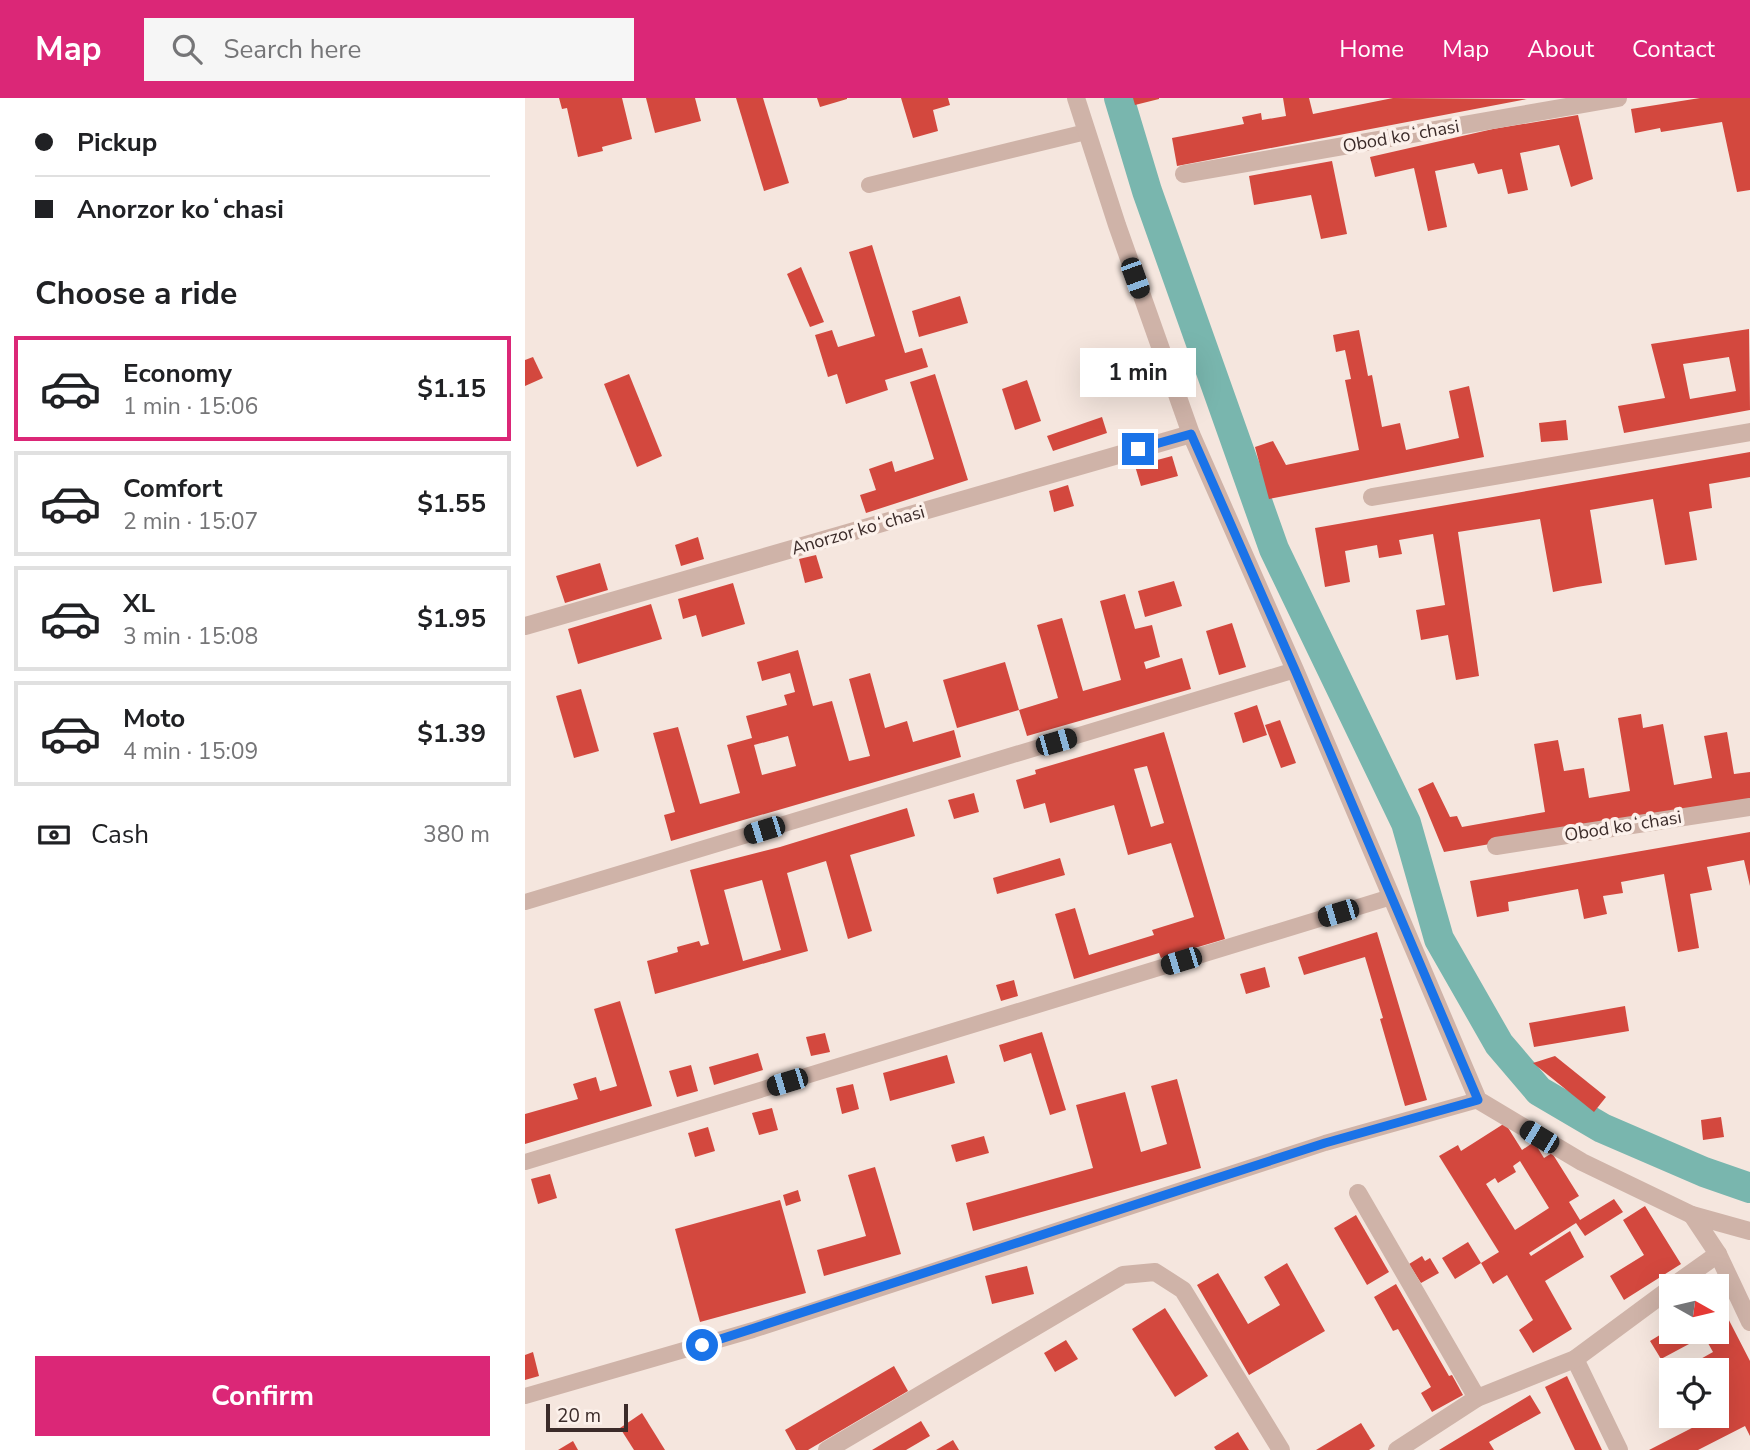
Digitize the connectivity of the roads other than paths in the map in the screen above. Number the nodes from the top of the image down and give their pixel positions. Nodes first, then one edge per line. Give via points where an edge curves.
1 (1076, 98) edge
2 (1618, 98) edge
3 (1086, 132) junction
4 (1184, 174) dead end
5 (869, 185) dead end
6 (1750, 432) edge
7 (1191, 434) junction
8 (1372, 497) dead end
9 (525, 626) edge
10 (1295, 670) junction
11 (1750, 807) edge
12 (1496, 846) dead end
13 (1391, 897) junction
14 (525, 902) edge
15 (1478, 1100) junction
16 (525, 1162) edge
17 (1358, 1193) dead end
18 (1692, 1215) junction
19 (1750, 1231) edge
20 (1718, 1254) junction
21 (1690, 1274) edge
22 (1659, 1297) edge
23 (1750, 1322) edge
24 (1575, 1359) junction
25 (525, 1396) edge
26 (1476, 1398) junction
27 (827, 1450) edge
28 (1281, 1450) edge
29 (1397, 1450) edge
30 (1619, 1450) edge

1 - 3 street
2 - 4 street, Obod koʻchasi
3 - 5 lane
3 - 7 street
6 - 8 street
7 - 9 street, Anorzor koʻchasi
7 - 10 street
10 - 13 street
10 - 14 lane
11 - 12 street, Obod koʻchasi
13 - 15 street
13 - 16 lane
15 - 18 street via 1582,1162
15 - 25 lane via 1325,1143 753,1330
17 - 26 street
18 - 19 street
18 - 20 street
20 - 21 street
20 - 23 street
22 - 24 street
24 - 26 street
24 - 30 street
26 - 29 street
27 - 28 street via 1123,1275 1155,1272 1183,1290

